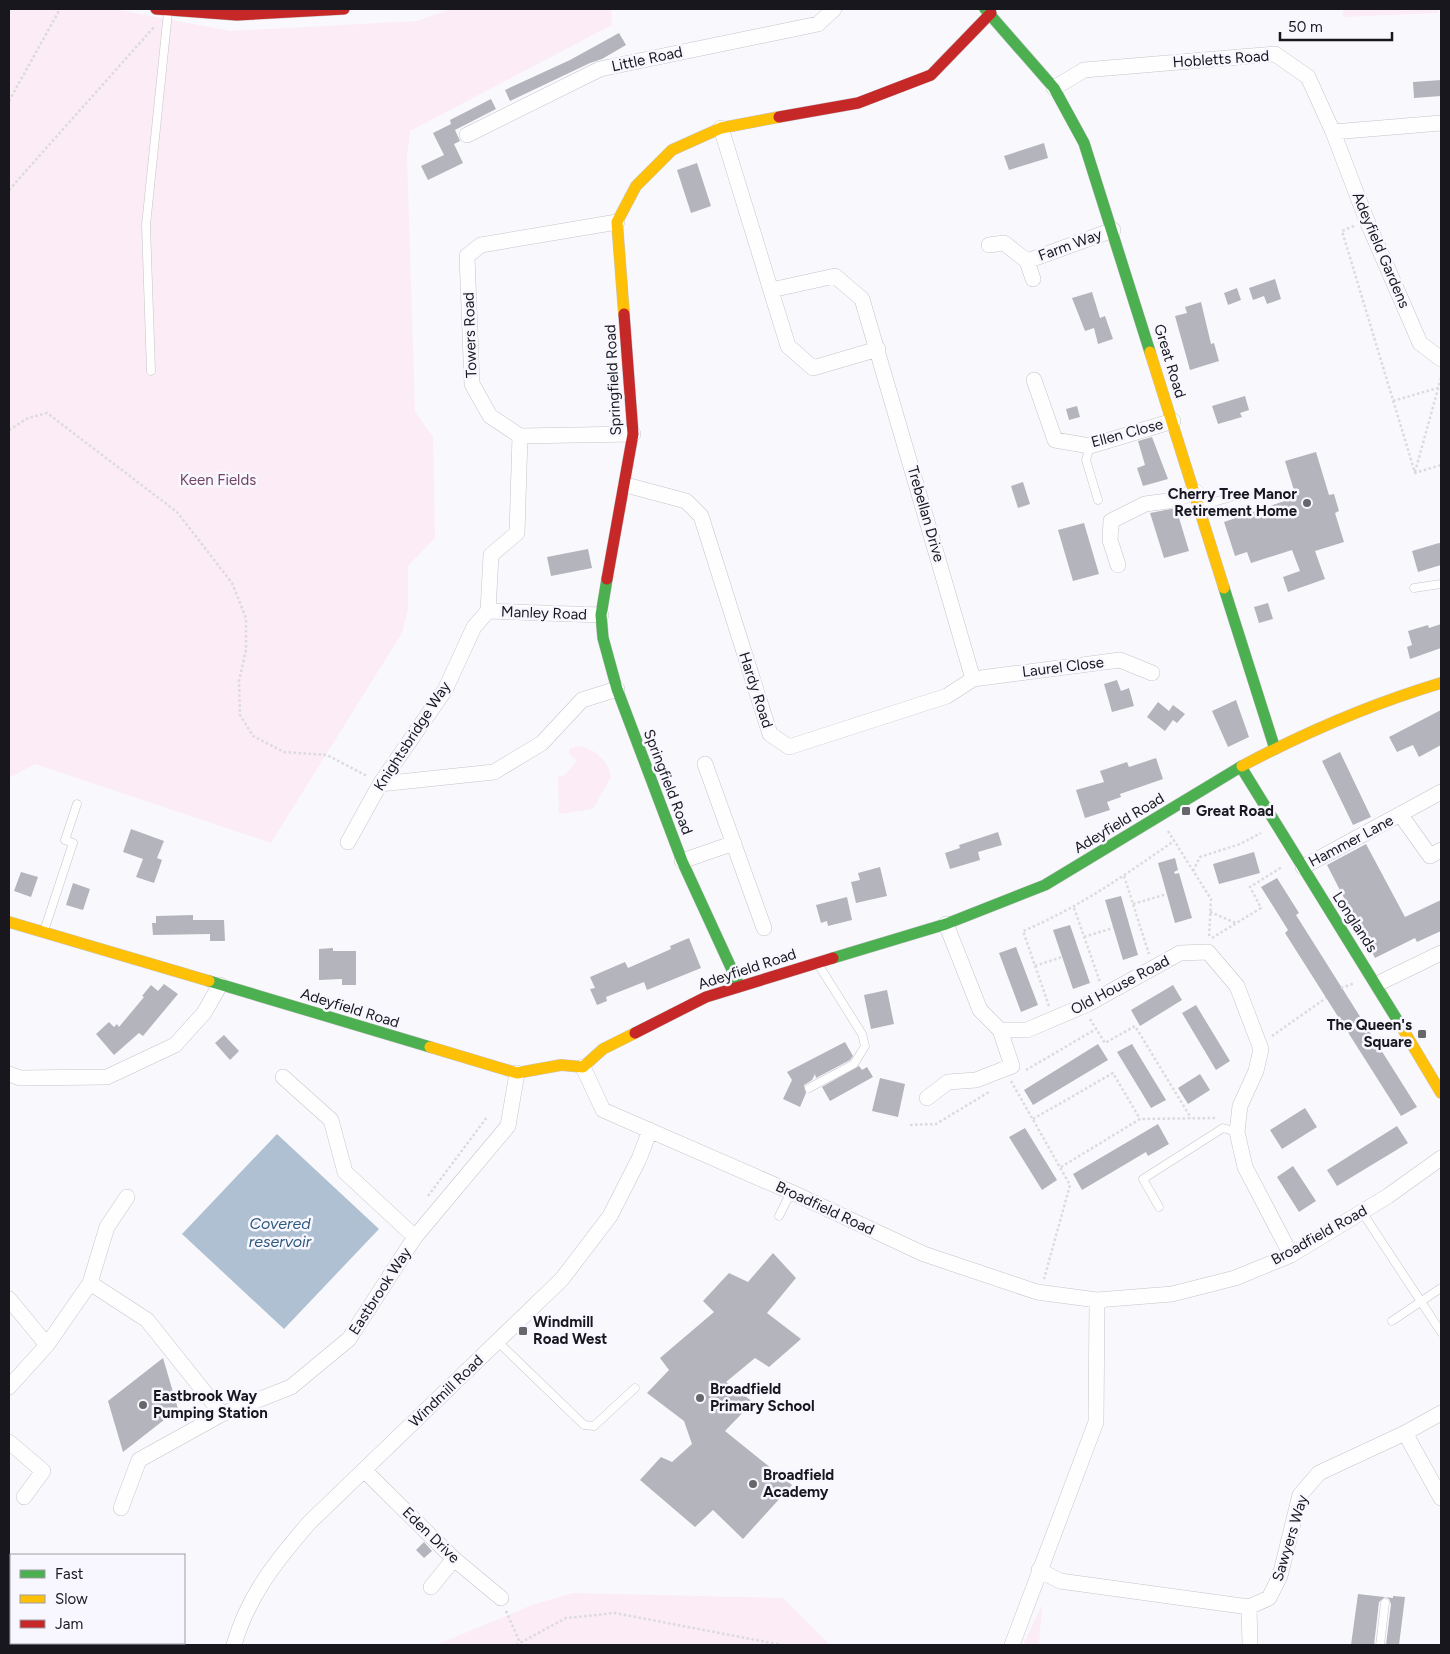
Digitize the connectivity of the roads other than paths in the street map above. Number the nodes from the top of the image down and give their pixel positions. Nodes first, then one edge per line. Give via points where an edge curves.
1 (156, 9) edge
2 (344, 9) edge
3 (834, 9) edge
4 (168, 11) junction
5 (988, 11) edge
6 (237, 12) edge
7 (1054, 88) junction
8 (1441, 123) edge
9 (721, 128) junction
10 (1333, 132) junction
11 (467, 135) dead end
12 (618, 222) junction
13 (1113, 230) junction
14 (989, 245) dead end
15 (1027, 261) junction
16 (1032, 279) dead end
17 (771, 290) junction
18 (878, 349) junction
19 (1441, 359) edge
20 (151, 372) dead end
21 (1034, 380) dead end
22 (1173, 421) junction
23 (633, 434) junction
24 (520, 436) junction
25 (1090, 446) junction
26 (626, 485) junction
27 (1238, 495) dead end
28 (1198, 499) junction
29 (1098, 500) dead end
30 (1118, 565) dead end
31 (1441, 584) edge
32 (1414, 588) dead end
33 (488, 611) junction
34 (601, 614) junction
35 (1152, 673) dead end
36 (973, 679) junction
37 (1441, 683) edge
38 (617, 690) junction
39 (1275, 749) junction
40 (706, 764) dead end
41 (1241, 767) junction
42 (380, 784) junction
43 (1441, 792) edge
44 (76, 804) dead end
45 (1400, 814) junction
46 (348, 842) dead end
47 (734, 843) junction
48 (1441, 850) edge
49 (682, 861) junction
50 (1300, 862) junction
51 (9, 922) edge
52 (946, 924) junction
53 (764, 928) dead end
54 (44, 932) junction
55 (1441, 954) edge
56 (817, 963) junction
57 (1377, 984) junction
58 (220, 985) junction
59 (739, 985) junction
60 (1000, 1030) junction
61 (583, 1067) junction
62 (517, 1073) junction
63 (283, 1077) dead end
64 (13, 1078) edge
65 (809, 1088) dead end
66 (1441, 1093) edge
67 (927, 1098) dead end
68 (1238, 1125) junction
69 (650, 1130) junction
70 (1441, 1158) edge
71 (791, 1192) junction
72 (127, 1197) dead end
73 (1158, 1208) dead end
74 (1362, 1212) junction
75 (779, 1216) dead end
76 (415, 1237) junction
77 (1291, 1254) junction
78 (90, 1283) junction
79 (1441, 1288) edge
80 (9, 1299) edge
81 (1097, 1300) junction
82 (1421, 1301) junction
83 (1392, 1321) dead end
84 (1441, 1332) edge
85 (497, 1340) junction
86 (48, 1344) junction
87 (9, 1387) edge
88 (635, 1388) dead end
89 (1441, 1412) edge
90 (222, 1414) junction
91 (1406, 1433) junction
92 (9, 1442) edge
93 (364, 1470) junction
94 (24, 1497) dead end
95 (1441, 1498) edge
96 (121, 1508) dead end
97 (454, 1558) junction
98 (1039, 1570) junction
99 (431, 1587) dead end
100 (501, 1598) road end
101 (1385, 1603) dead end
102 (1249, 1607) junction
103 (234, 1645) edge
104 (1012, 1645) edge
105 (1250, 1645) edge
106 (1380, 1645) edge

1 - 4 street
2 - 6 street
3 - 11 street, Little Road via 818,24 600,69
4 - 6 street
4 - 20 lane via 146,225
5 - 7 street, Great Road
5 - 9 street via 931,75 858,103
7 - 10 street, Hobletts Road via 1084,70 1276,54 1308,77
7 - 13 street, Great Road via 1084,143
8 - 10 street
9 - 12 street via 672,150 636,186
9 - 17 street
10 - 19 street, Adeyfield Gardens via 1420,343
12 - 23 street, Springfield Road
12 - 24 street, Towers Road via 481,245 467,256 472,384 490,416
13 - 15 street, Farm Way
13 - 22 street, Great Road
14 - 15 street, Farm Way via 1004,243
15 - 16 street, Farm Way
17 - 18 street, Trebellan Drive via 836,276 862,298
17 - 18 street via 788,346 813,368
18 - 36 street, Trebellan Drive
21 - 25 street, Ellen Close via 1055,440
22 - 25 street, Ellen Close
22 - 28 street, Great Road
23 - 24 street
23 - 26 street, Springfield Road
24 - 33 street via 516,533 491,555
25 - 29 lane via 1086,460
26 - 34 street, Springfield Road
26 - 36 street, Hardy Road via 686,501 701,516 770,734 789,747 948,696
27 - 28 lane
28 - 30 street via 1145,504 1111,520 1110,540
28 - 39 street, Great Road
31 - 32 lane
33 - 34 street, Manley Road
33 - 42 street, Knightsbridge Way via 474,627 445,690
34 - 38 street, Springfield Road via 603,638
35 - 36 street, Laurel Close via 1120,660
37 - 39 street, Adeyfield Road via 1391,698
38 - 42 street via 582,700 542,743 494,772
38 - 49 street, Springfield Road
39 - 41 street, Adeyfield Road
40 - 47 street
41 - 50 street, Longlands
41 - 52 street, Adeyfield Road via 1045,885
42 - 46 street, Knightsbridge Way
43 - 45 street, Hammer Lane
44 - 54 lane via 65,840 73,843
45 - 48 street, Hammer Lane via 1430,856
45 - 50 street, Hammer Lane
47 - 49 street
47 - 53 street
49 - 59 street, Springfield Road
50 - 57 street, Longlands
51 - 54 street, Adeyfield Road
52 - 56 street, Adeyfield Road
52 - 60 street via 980,1010
54 - 58 street, Adeyfield Road
55 - 57 street
56 - 59 street, Adeyfield Road
56 - 65 lane via 862,1034 865,1046 854,1064
57 - 66 street, Longlands
58 - 62 street, Adeyfield Road
58 - 64 street via 204,1014 175,1045 107,1077
59 - 61 street, Adeyfield Road via 706,997 604,1048
60 - 67 street via 1012,1066 1011,1075 948,1082
60 - 68 street, Old House Road via 1027,1030 1104,995 1180,953 1208,952 1237,986 1261,1049 1256,1071 1240,1106
61 - 62 street, Adeyfield Road via 561,1065
61 - 69 street, Broadfield Road via 603,1110
62 - 76 street, Eastbrook Way via 508,1126
63 - 76 street via 331,1120 345,1172
68 - 73 lane via 1223,1128 1143,1179
68 - 77 street, Old House Road via 1244,1167
69 - 71 street, Broadfield Road
69 - 85 street, Windmill Road via 610,1216 562,1279
70 - 74 street, Broadfield Road
71 - 75 lane
71 - 81 street, Broadfield Road via 924,1254 1041,1292
72 - 78 street via 107,1227
74 - 77 street, Broadfield Road
74 - 82 lane
76 - 90 street, Eastbrook Way via 348,1339 291,1387
77 - 81 street, Broadfield Road via 1235,1278 1172,1294
78 - 86 street
78 - 90 street via 147,1320
79 - 82 lane
80 - 86 street
81 - 98 street via 1096,1422
82 - 83 lane
82 - 84 lane
85 - 88 lane via 589,1427
85 - 93 street, Windmill Road
86 - 87 street
89 - 91 street, Sawyers Way
90 - 96 street, Eastbrook Way via 139,1460
91 - 95 street
91 - 102 street, Sawyers Way via 1319,1473 1300,1495 1280,1576 1269,1598
92 - 94 street via 43,1471
93 - 97 street, Eden Drive
93 - 103 street, Windmill Road via 275,1562 242,1618
97 - 99 street
97 - 100 street, Eden Drive
98 - 102 street via 1060,1581
98 - 104 street
101 - 106 lane
102 - 105 street

